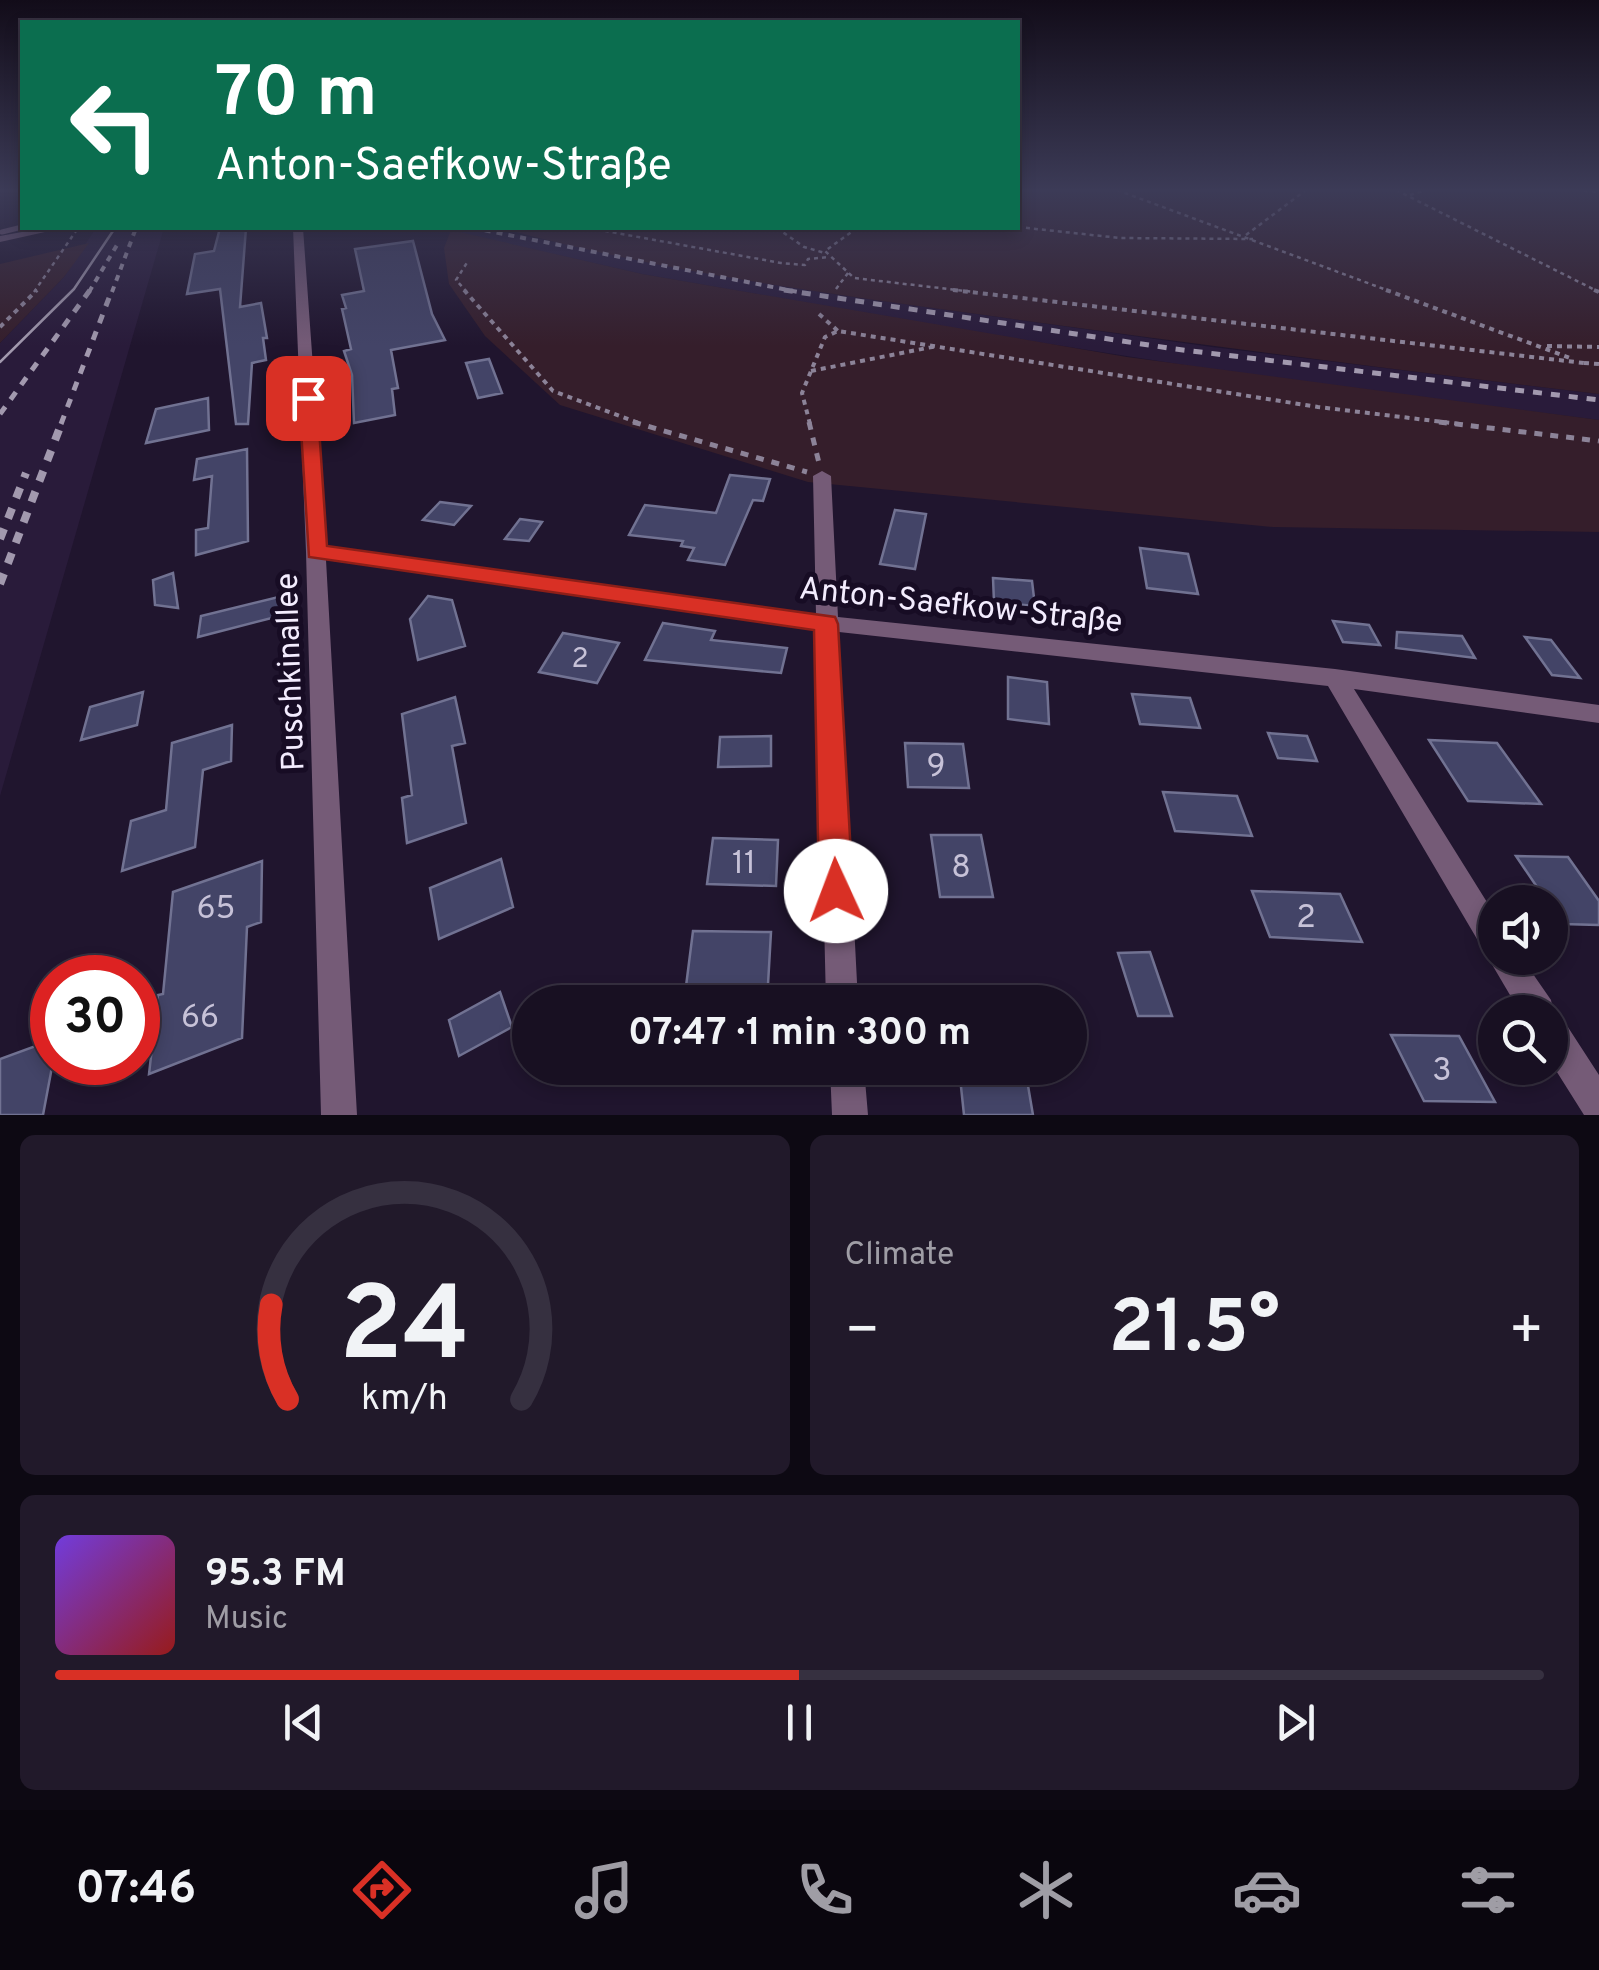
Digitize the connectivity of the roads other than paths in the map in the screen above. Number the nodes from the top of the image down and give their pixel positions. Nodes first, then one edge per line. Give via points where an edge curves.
1 (299, 242) edge
2 (822, 476) road end
3 (316, 552) junction
4 (826, 624) junction
5 (1335, 678) junction
6 (1599, 714) edge
7 (1478, 915) edge
8 (841, 985) edge
9 (1568, 1058) edge
10 (847, 1085) edge
11 (1599, 1107) edge
12 (339, 1115) edge
13 (850, 1115) edge

1 - 3 street, Puschkinallee
2 - 4 street
3 - 4 street, Anton-Saefkow-Straße
3 - 12 street, Puschkinallee
4 - 5 street, Anton-Saefkow-Straße
4 - 8 street
5 - 6 street, Anton-Saefkow-Straße
5 - 7 street
9 - 11 street
10 - 13 street

